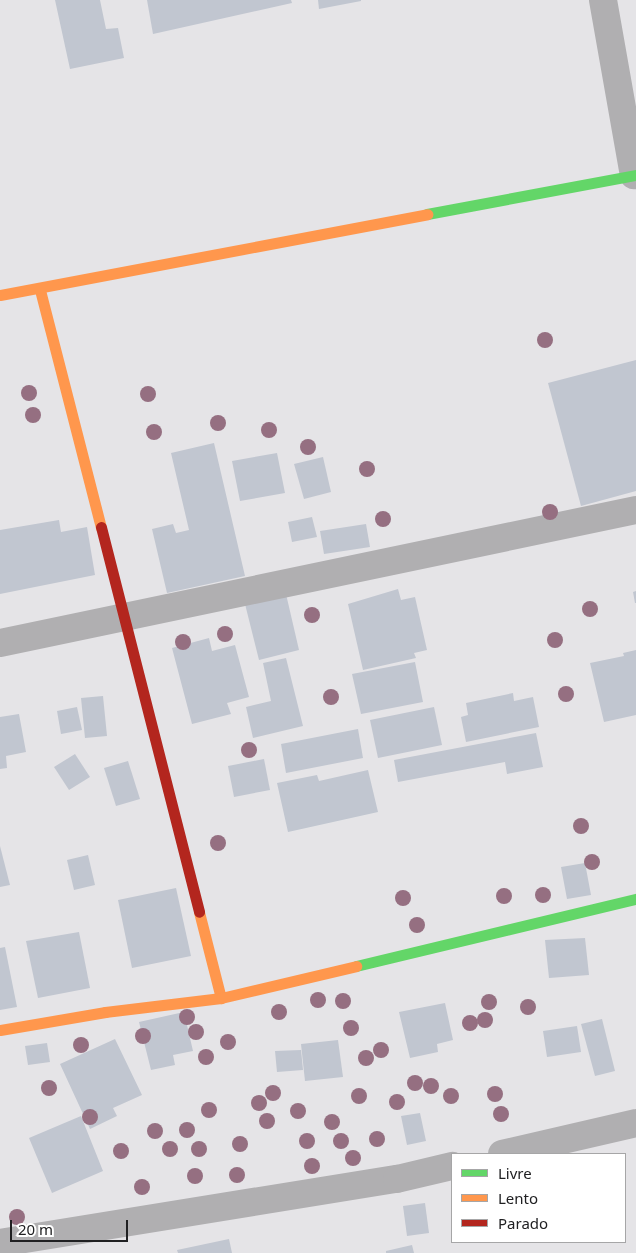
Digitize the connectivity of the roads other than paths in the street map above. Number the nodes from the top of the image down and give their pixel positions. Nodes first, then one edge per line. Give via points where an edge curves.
1 (603, 0) edge
2 (635, 175) edge
3 (40, 290) junction
4 (0, 296) edge
5 (636, 510) edge
6 (122, 618) junction
7 (0, 643) edge
8 (636, 900) edge
9 (221, 998) junction
10 (0, 1030) edge
11 (636, 1123) edge
12 (506, 1153) edge
13 (451, 1166) edge
14 (0, 1243) edge

1 - 2 street
2 - 3 street
3 - 4 street
3 - 6 street
5 - 6 street
6 - 7 street
6 - 9 street
8 - 9 street
9 - 10 street via 105,1012
11 - 12 street
13 - 14 street via 397,1179

